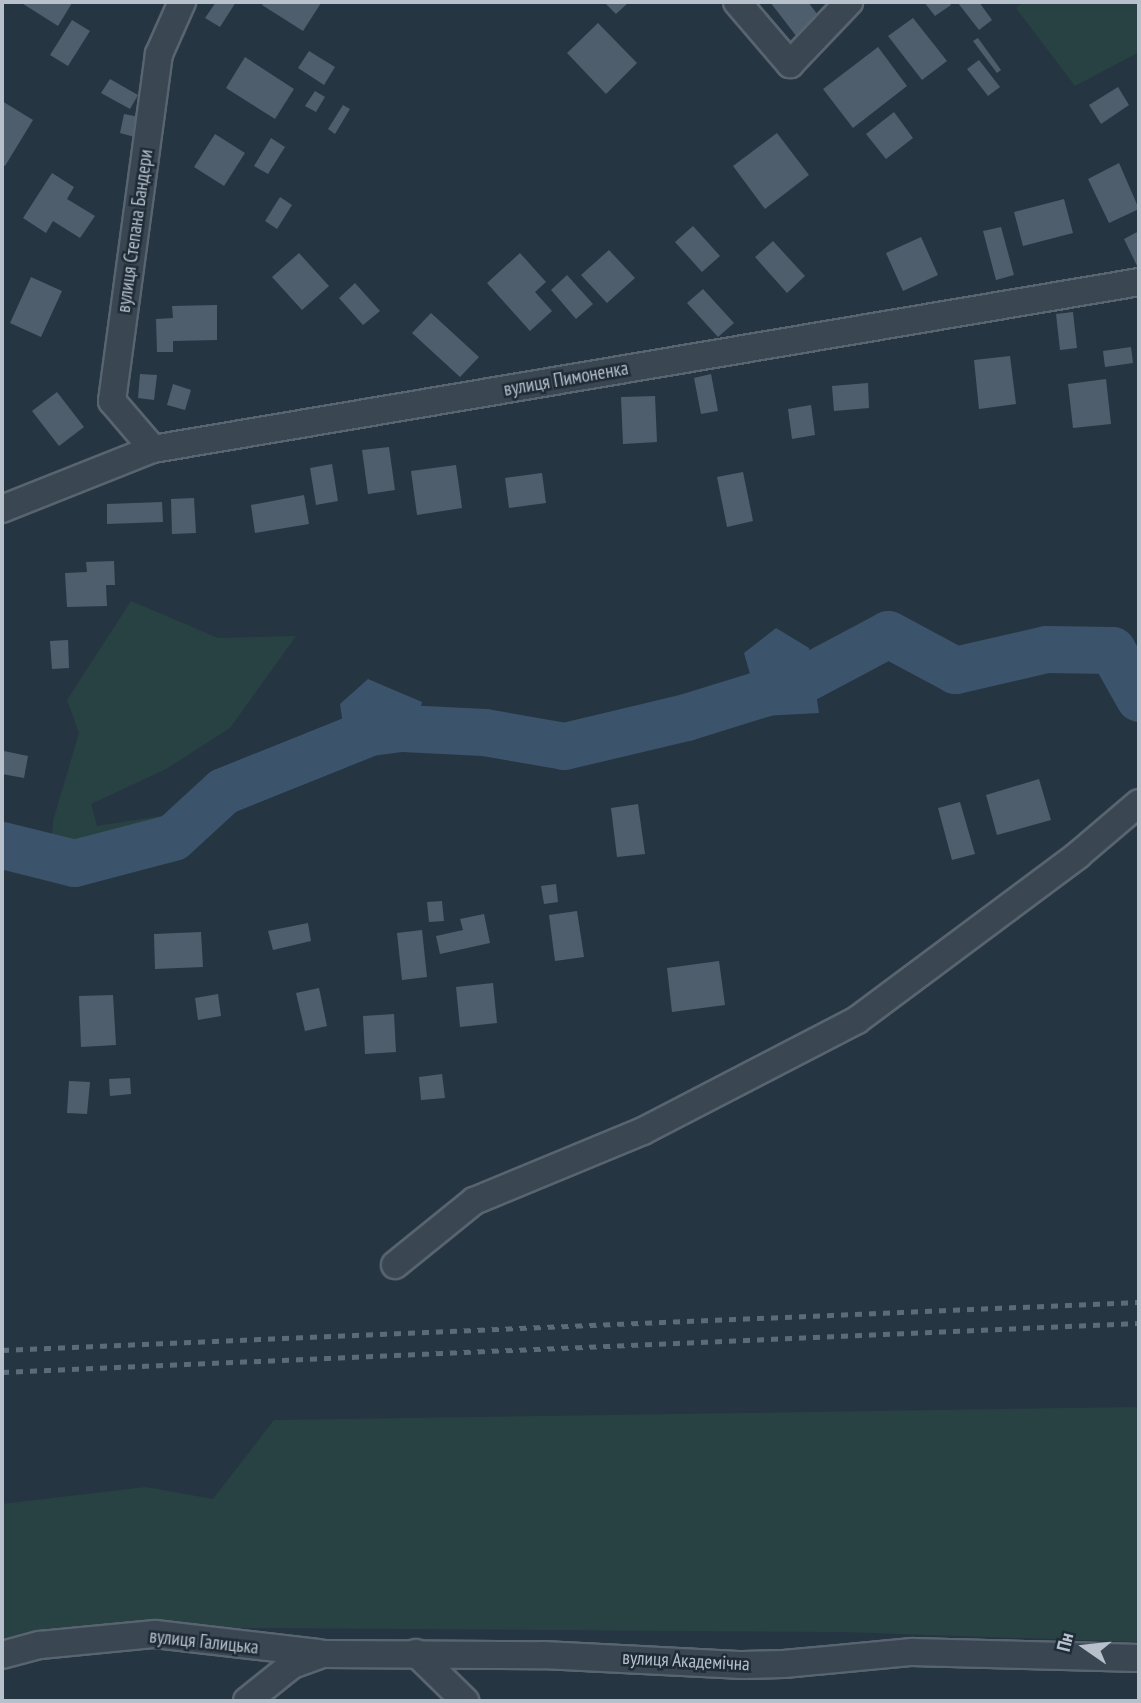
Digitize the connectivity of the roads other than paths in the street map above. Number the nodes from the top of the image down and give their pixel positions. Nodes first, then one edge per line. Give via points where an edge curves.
1 (181, 2) edge
2 (737, 2) edge
3 (849, 2) edge
4 (1139, 282) edge
5 (153, 449) junction
6 (2, 509) edge
7 (1139, 803) edge
8 (394, 1265) dead end
9 (416, 1653) junction
10 (323, 1654) junction
11 (2, 1655) edge
12 (1139, 1658) edge
13 (247, 1701) edge
14 (465, 1701) edge

1 - 5 street, вулиця Степана Бандери via 159,54 112,401
2 - 3 street via 790,64
4 - 5 street, вулиця Пимоненка
5 - 6 street, вулиця Пимоненка
7 - 8 street via 1078,855 857,1020 643,1131 474,1201
9 - 10 street, вулиця Академічна
9 - 12 street, вулиця Академічна via 743,1665 912,1652
9 - 14 street
10 - 11 street, вулиця Галицька via 155,1634 40,1645
10 - 13 street, вулиця Академічна via 292,1665

